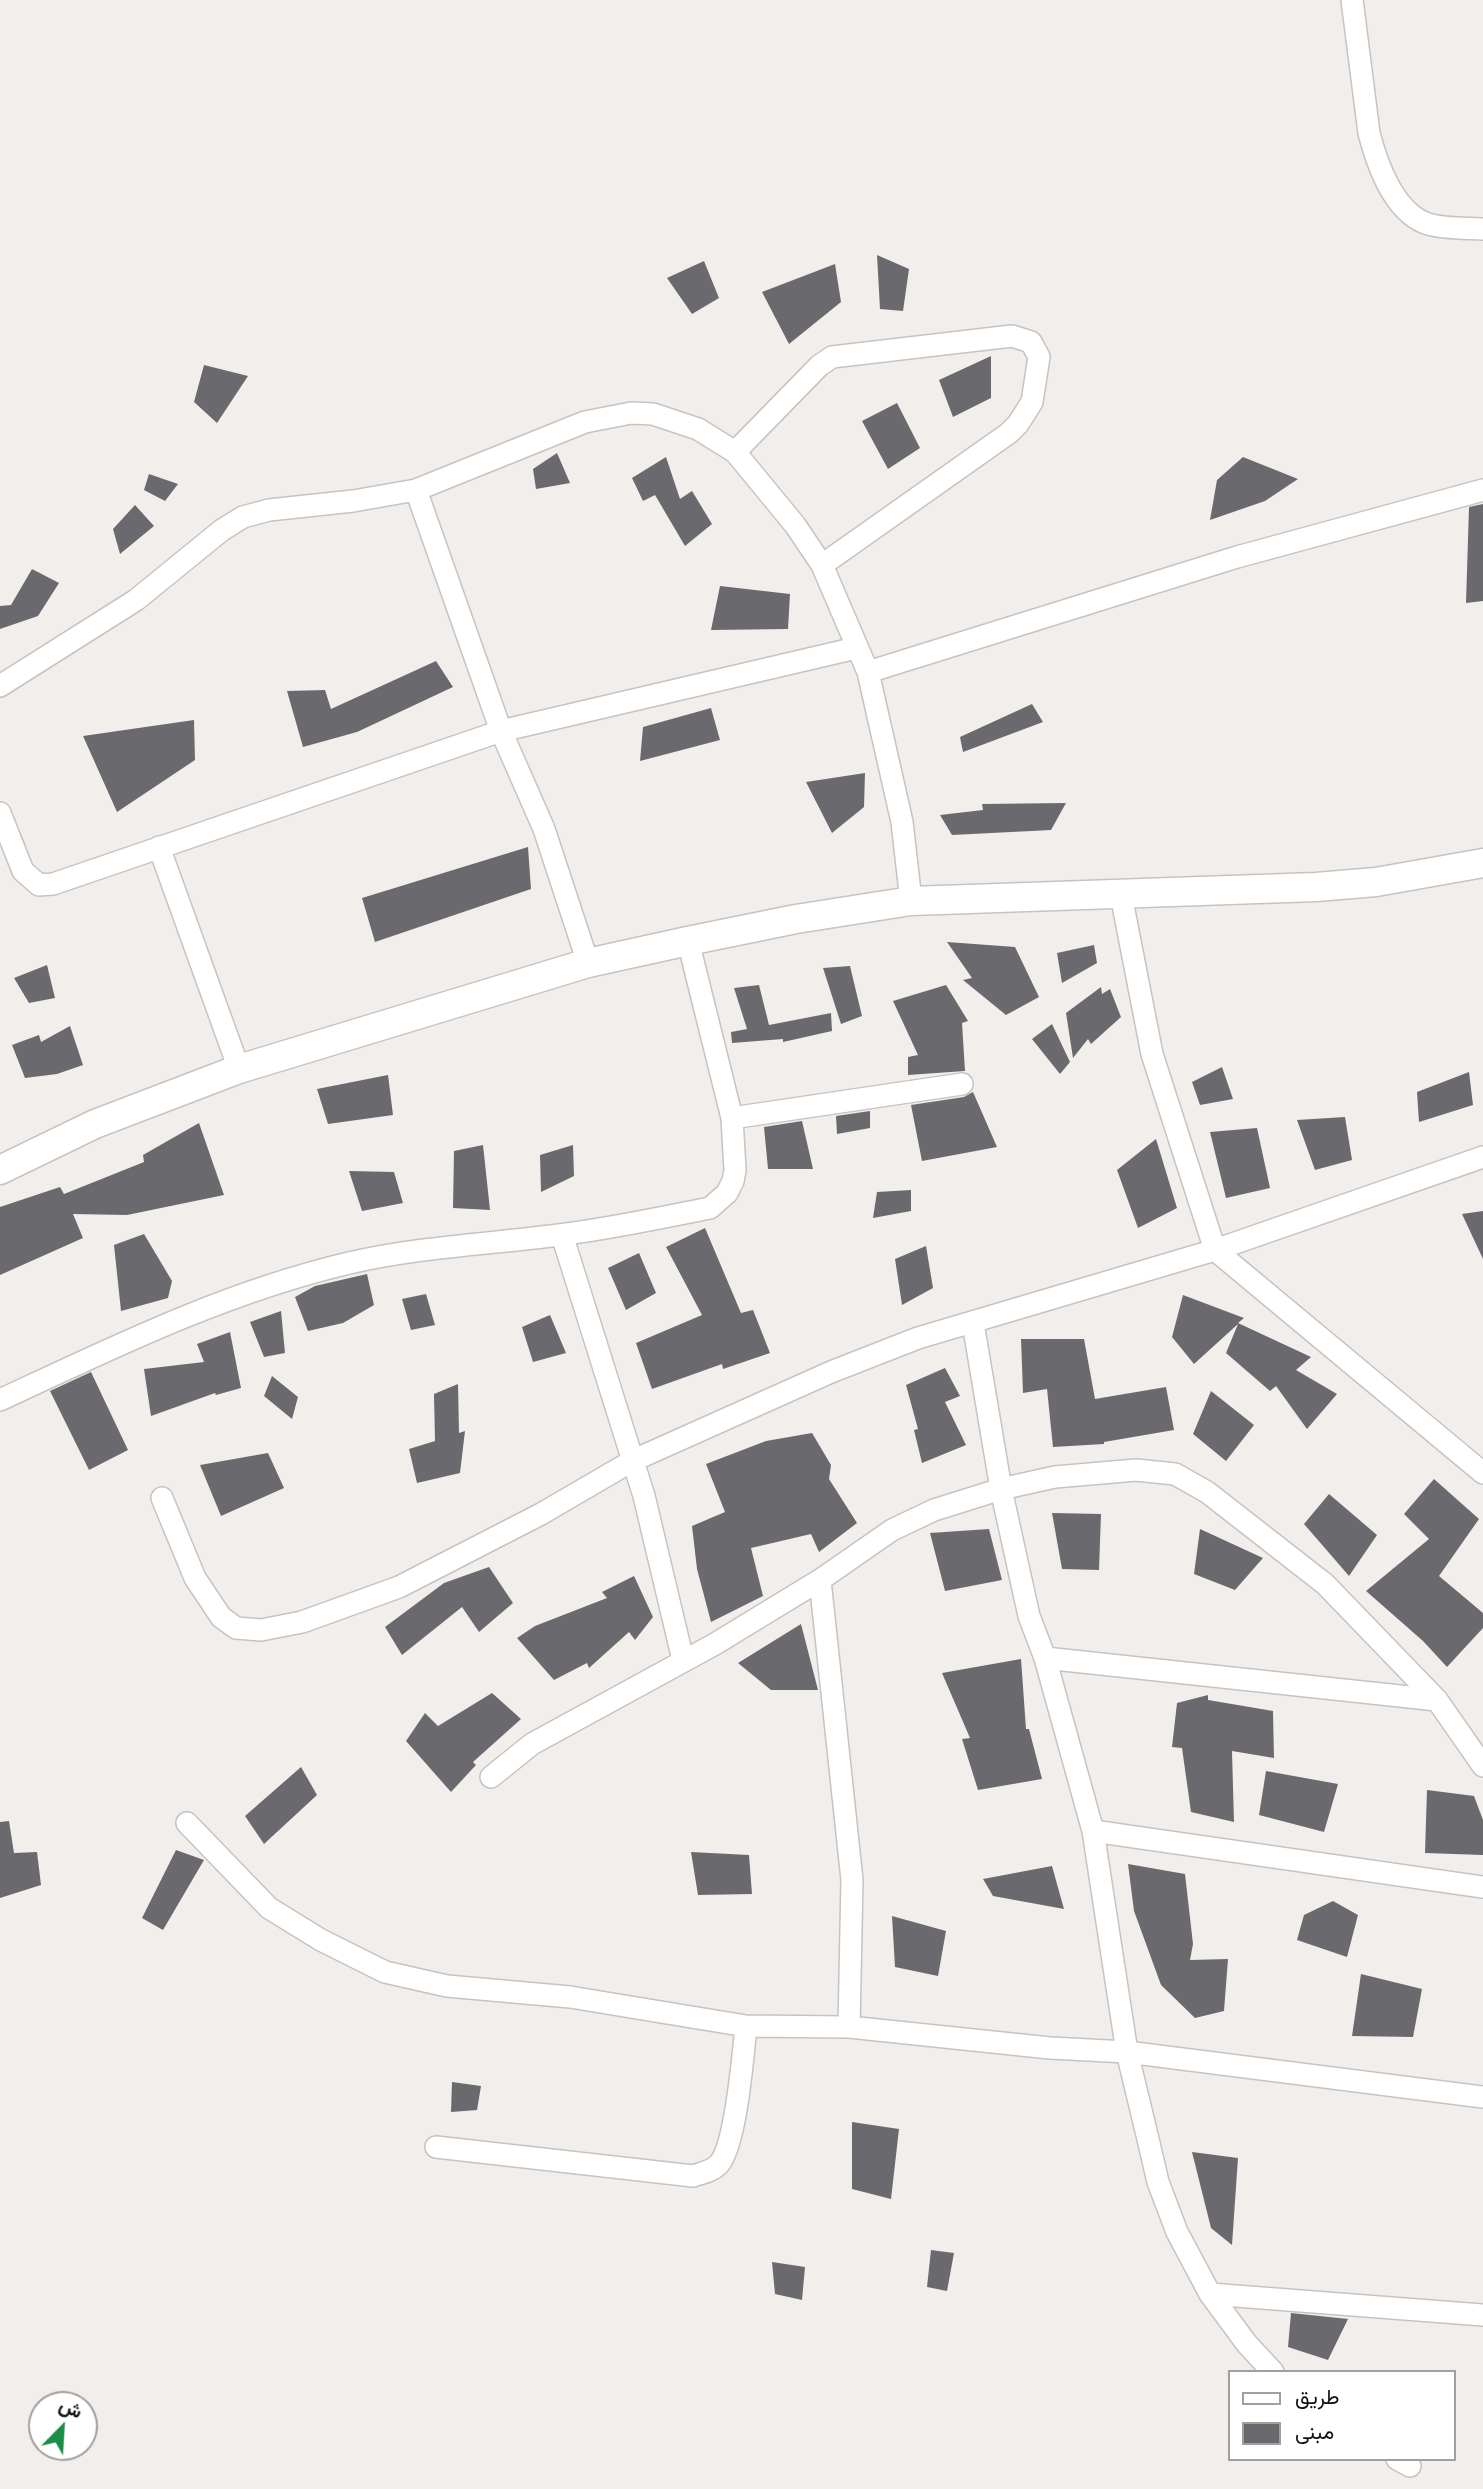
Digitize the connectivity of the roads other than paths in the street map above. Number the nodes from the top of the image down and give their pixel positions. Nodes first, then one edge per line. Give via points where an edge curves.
1 (1352, 0) edge
2 (1483, 229) edge
3 (735, 452) junction
4 (416, 490) junction
5 (1483, 490) edge
6 (822, 565) junction
7 (856, 648) junction
8 (868, 672) junction
9 (0, 685) edge
10 (501, 731) junction
11 (0, 813) edge
12 (159, 847) junction
13 (1483, 863) edge
14 (1121, 895) junction
15 (911, 901) junction
16 (688, 941) junction
17 (588, 963) junction
18 (239, 1069) junction
19 (962, 1084) dead end
20 (732, 1118) junction
21 (1483, 1157) edge
22 (0, 1170) edge
23 (562, 1235) junction
24 (1215, 1250) junction
25 (973, 1323) junction
26 (0, 1401) edge
27 (632, 1461) junction
28 (1483, 1473) edge
29 (1001, 1489) junction
30 (162, 1498) dead end
31 (820, 1580) junction
32 (1045, 1658) junction
33 (683, 1660) junction
34 (1437, 1700) junction
35 (1483, 1766) edge
36 (491, 1777) dead end
37 (187, 1823) dead end
38 (1093, 1831) junction
39 (1483, 1887) edge
40 (746, 2026) junction
41 (849, 2027) junction
42 (1127, 2052) junction
43 (1483, 2097) edge
44 (436, 2147) dead end
45 (1210, 2294) junction
46 (1483, 2315) edge
47 (1271, 2370) edge

1 - 2 street via 1369,134 1392,189 1403,207 1427,224
3 - 4 street via 670,418 631,413 585,422
3 - 6 street
3 - 6 street via 832,357 1012,336 1036,348 1038,373 1032,402 1009,433
4 - 9 street via 243,517 136,600
4 - 10 street
5 - 8 street via 1212,565
6 - 7 street
7 - 8 street
7 - 10 street
8 - 15 street via 902,822
10 - 12 street
10 - 17 street via 544,829
11 - 12 street via 23,872 39,885
12 - 18 street
13 - 14 main road via 1376,882
14 - 15 main road
14 - 24 street via 1153,1054
15 - 16 main road
16 - 17 main road
16 - 20 street
17 - 18 main road
18 - 22 main road via 95,1124
19 - 20 street
20 - 23 street via 735,1170 727,1194 719,1202 710,1208
21 - 24 street
23 - 26 street via 425,1249 272,1283 186,1315
23 - 27 street
24 - 25 street
24 - 28 street
25 - 27 street via 918,1338 831,1372
25 - 29 street
27 - 30 street via 399,1587 302,1622 261,1630 236,1629 221,1617 195,1578
27 - 33 street
29 - 31 street via 934,1510 892,1530
29 - 32 street via 1029,1616
29 - 34 street via 1099,1471 1175,1474 1207,1492 1325,1584
31 - 33 street
31 - 41 street via 852,1880
32 - 34 street
32 - 38 street
33 - 36 street via 533,1744
34 - 35 street
37 - 40 street via 269,1908 385,1972 447,1986 570,1997
38 - 39 street
38 - 42 street
40 - 41 street
40 - 44 street via 736,2108 724,2157 708,2171 693,2176
41 - 42 street
42 - 43 street
42 - 45 street via 1158,2182 1177,2232
45 - 46 street
45 - 47 street

